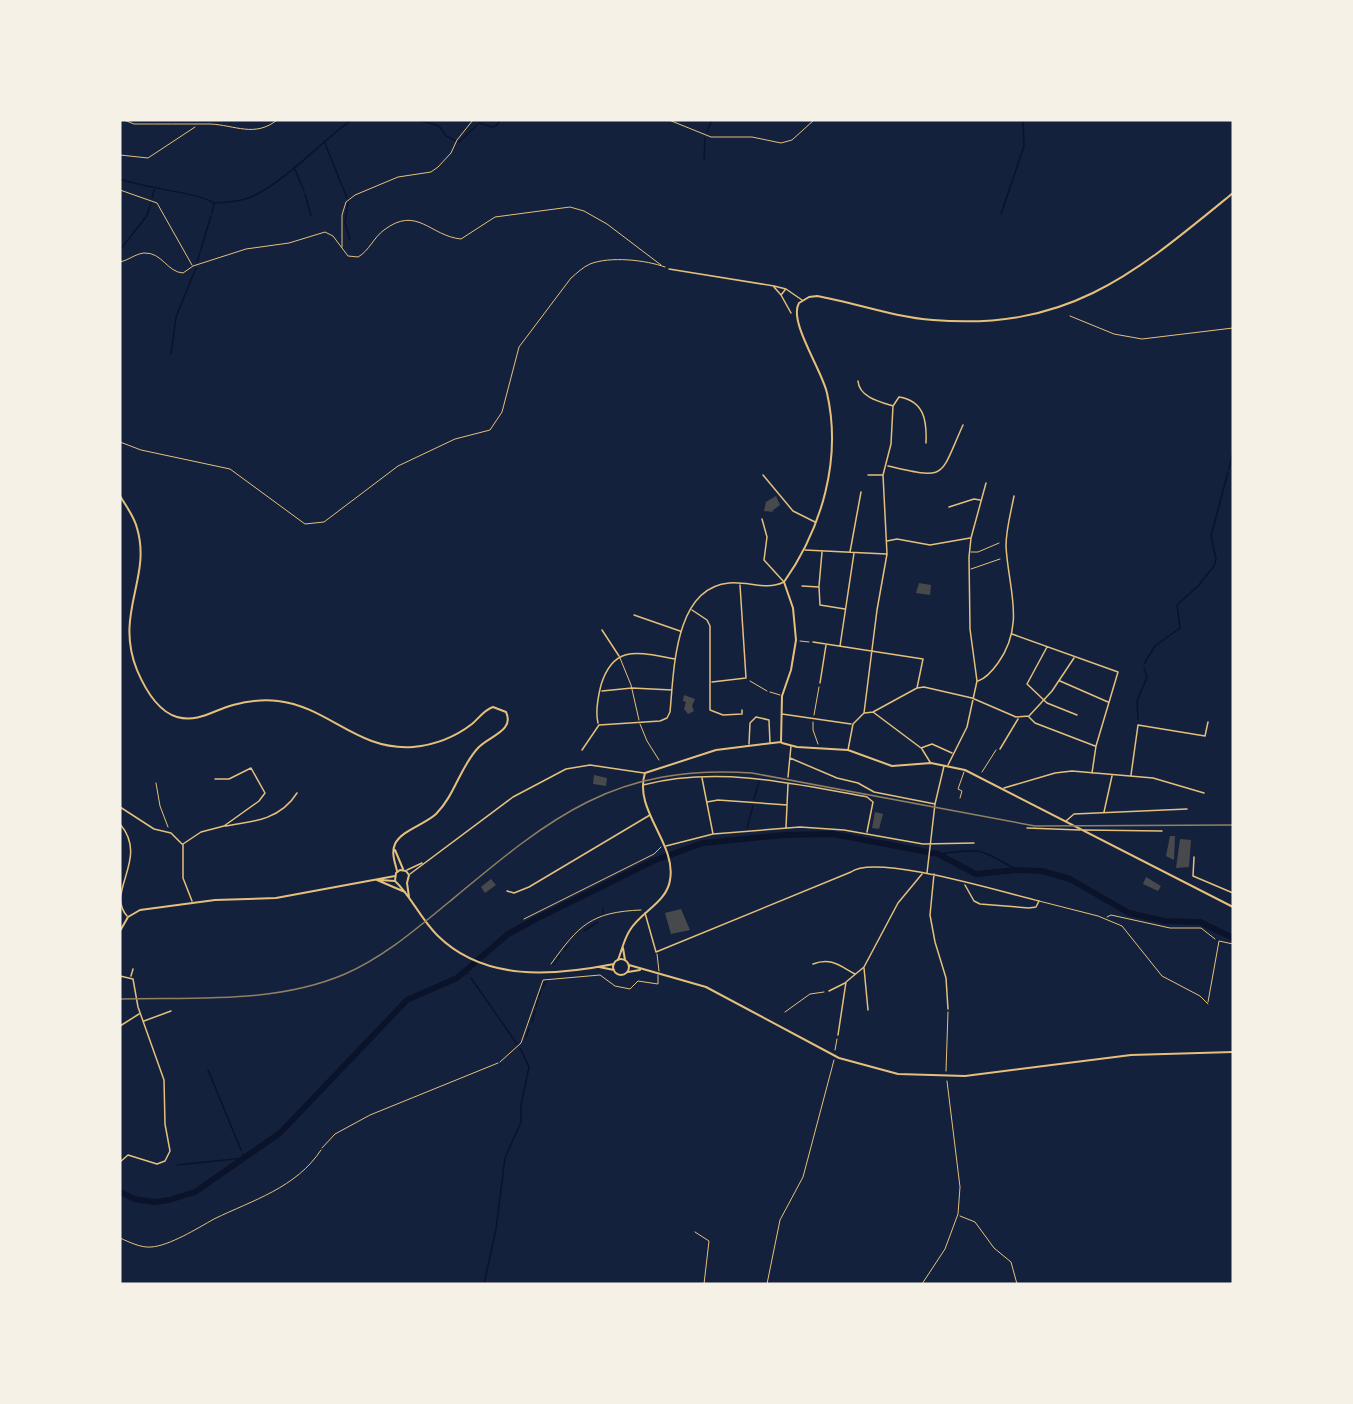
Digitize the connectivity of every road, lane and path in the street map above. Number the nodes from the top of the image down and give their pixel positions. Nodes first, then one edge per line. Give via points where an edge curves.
1 (124, 120) edge
2 (277, 120) edge
3 (473, 120) edge
4 (669, 120) edge
5 (814, 120) edge
6 (196, 125) junction
7 (120, 155) edge
8 (120, 190) edge
9 (1233, 193) edge
10 (341, 248) junction
11 (120, 262) edge
12 (193, 266) junction
13 (662, 266) junction
14 (669, 269) joint
15 (774, 286) junction
16 (786, 289) junction
17 (781, 295) junction
18 (802, 300) junction
19 (791, 313) dead end
20 (1070, 316) dead end
21 (1233, 328) edge
22 (858, 381) dead end
23 (893, 406) junction
24 (963, 425) dead end
25 (120, 442) edge
26 (926, 443) dead end
27 (886, 465) junction
28 (764, 475) dead end
29 (868, 475) dead end
30 (884, 475) junction
31 (986, 483) dead end
32 (861, 492) dead end
33 (120, 496) edge
34 (1014, 496) dead end
35 (981, 500) junction
36 (949, 507) dead end
37 (762, 519) dead end
38 (816, 522) junction
39 (971, 538) junction
40 (887, 541) junction
41 (999, 543) dead end
42 (805, 550) junction
43 (822, 552) junction
44 (969, 552) junction
45 (850, 553) junction
46 (854, 553) junction
47 (887, 554) junction
48 (1000, 559) dead end
49 (969, 569) junction
50 (784, 582) junction
51 (740, 584) junction
52 (802, 586) dead end
53 (819, 587) junction
54 (691, 609) junction
55 (845, 609) junction
56 (634, 615) dead end
57 (602, 630) dead end
58 (681, 631) junction
59 (1012, 634) junction
60 (796, 640) junction
61 (813, 642) joint
62 (826, 645) junction
63 (1048, 646) junction
64 (840, 647) junction
65 (872, 651) junction
66 (619, 657) junction
67 (1075, 657) junction
68 (676, 659) junction
69 (746, 678) junction
70 (977, 681) junction
71 (1059, 681) junction
72 (711, 682) junction
73 (820, 683) dead end
74 (632, 688) junction
75 (918, 688) junction
76 (672, 690) junction
77 (600, 692) junction
78 (770, 692) joint
79 (782, 696) junction
80 (972, 698) junction
81 (1045, 700) junction
82 (1108, 702) junction
83 (742, 710) dead end
84 (873, 712) junction
85 (864, 713) junction
86 (781, 714) junction
87 (1077, 715) dead end
88 (1029, 716) junction
89 (1018, 718) junction
90 (1208, 722) dead end
91 (639, 723) junction
92 (853, 724) junction
93 (598, 725) junction
94 (781, 742) junction
95 (770, 744) junction
96 (749, 745) junction
97 (1096, 746) junction
98 (790, 747) junction
99 (921, 748) junction
100 (1000, 749) joint
101 (582, 750) dead end
102 (848, 750) junction
103 (953, 753) junction
104 (790, 758) junction
105 (659, 760) dead end
106 (930, 763) junction
107 (946, 766) junction
108 (965, 770) junction
109 (645, 773) junction
110 (1092, 773) junction
111 (1112, 775) junction
112 (978, 776) junction
113 (1131, 776) junction
114 (702, 777) junction
115 (788, 777) dead end
116 (215, 779) dead end
117 (156, 783) dead end
118 (788, 783) junction
119 (643, 786) junction
120 (1004, 789) junction
121 (297, 793) dead end
122 (1204, 794) dead end
123 (960, 798) dead end
124 (707, 802) junction
125 (935, 804) junction
126 (787, 805) junction
127 (120, 807) edge
128 (1187, 809) dead end
129 (1104, 813) junction
130 (651, 814) junction
131 (1066, 820) junction
132 (120, 824) edge
133 (224, 826) junction
134 (786, 828) junction
135 (1026, 828) dead end
136 (1084, 830) junction
137 (1162, 831) dead end
138 (171, 833) junction
139 (867, 833) junction
140 (713, 834) junction
141 (974, 843) dead end
142 (183, 844) junction
143 (930, 845) junction
144 (395, 847) junction
145 (664, 848) junction
146 (1194, 857) dead end
147 (425, 862) junction
148 (404, 870) junction
149 (397, 871) junction
150 (923, 873) junction
151 (926, 874) junction
152 (933, 874) junction
153 (410, 875) junction
154 (395, 876) junction
155 (377, 880) junction
156 (395, 881) junction
157 (407, 883) junction
158 (964, 884) junction
159 (401, 885) junction
160 (507, 891) dead end
161 (406, 892) junction
162 (1233, 894) edge
163 (409, 897) junction
164 (1039, 901) junction
165 (192, 902) junction
166 (1233, 907) edge
167 (645, 913) junction
168 (128, 917) junction
169 (1106, 918) junction
170 (524, 919) dead end
171 (120, 931) edge
172 (1219, 941) junction
173 (1233, 944) edge
174 (623, 948) junction
175 (656, 952) junction
176 (618, 960) junction
177 (625, 960) junction
178 (551, 964) dead end
179 (614, 964) junction
180 (813, 964) dead end
181 (629, 965) junction
182 (596, 967) junction
183 (864, 967) junction
184 (133, 969) dead end
185 (614, 970) junction
186 (643, 970) junction
187 (628, 972) junction
188 (856, 974) junction
189 (120, 976) edge
190 (131, 977) junction
191 (846, 982) junction
192 (829, 992) joint
193 (948, 1009) joint
194 (868, 1010) dead end
195 (171, 1011) dead end
196 (785, 1012) dead end
197 (140, 1014) junction
198 (143, 1021) junction
199 (120, 1026) edge
200 (838, 1035) joint
201 (835, 1049) dead end
202 (1233, 1052) edge
203 (834, 1060) dead end
204 (500, 1062) joint
205 (945, 1067) dead end
206 (947, 1084) dead end
207 (321, 1149) joint
208 (120, 1162) edge
209 (958, 1215) junction
210 (695, 1232) dead end
211 (120, 1238) edge
212 (704, 1284) edge
213 (767, 1284) edge
214 (922, 1284) edge
215 (1017, 1284) edge

1 - 6 path via 134,124
2 - 6 path via 269,127 248,131
3 - 10 path via 451,153 431,172 398,177 346,202
4 - 5 path via 711,137 752,137 781,143 792,140
6 - 7 path via 148,158
8 - 12 path via 157,203
9 - 18 main road via 1124,276 1074,303 1031,315 932,320 817,296
10 - 12 path via 333,236 324,232 289,243 246,249
10 - 13 path via 348,256 358,257 383,230 408,220 422,221 437,233 461,239 495,217 570,207 608,224
11 - 12 path via 148,253 161,258 178,273
13 - 14 path
13 - 25 path via 614,261 581,269 519,347 502,412 490,430 455,439 398,466 324,522 305,524 230,469
14 - 15 street
15 - 16 street
15 - 17 street
16 - 17 street
16 - 18 street
17 - 19 street
18 - 38 main road via 796,307 795,318 819,367 830,417 830,473
20 - 21 path via 1114,334 1142,339
22 - 23 street via 864,393
23 - 26 street via 900,397 920,405
23 - 27 street
24 - 27 street via 947,464 936,473 918,474
27 - 30 street
28 - 38 street via 793,511
29 - 30 street
30 - 40 street
31 - 35 street
32 - 45 street
33 - 144 main road via 137,526 141,551 129,613 130,645 141,679 157,704 170,714 192,719 233,705 262,700 285,702 306,708 364,740 396,747 422,746 446,739 493,707 506,712 506,728 474,753 441,809 403,835
34 - 59 street via 1006,543 1015,604
35 - 36 street
35 - 39 street
37 - 50 street via 767,537 764,560
38 - 42 main road
39 - 40 street via 930,544
39 - 44 street
40 - 47 street
41 - 44 lane
42 - 43 street
42 - 50 main road
43 - 45 street
43 - 53 street
44 - 49 street
45 - 46 street
46 - 47 street
46 - 55 street
47 - 65 street
48 - 49 lane
49 - 70 street via 970,629
50 - 51 street via 763,587
50 - 60 main road via 793,608
51 - 54 street via 716,585
51 - 69 street
52 - 53 street
53 - 55 street via 820,605
54 - 58 street
54 - 72 street via 709,624
55 - 64 street
56 - 58 street
57 - 66 street
58 - 68 street
59 - 63 street
59 - 70 street via 997,664
60 - 61 path
60 - 79 main road
61 - 62 street
62 - 64 street
62 - 73 street
63 - 67 street
63 - 81 street via 1027,682
64 - 65 street
65 - 75 street via 922,659
65 - 85 street
66 - 68 street via 637,653
66 - 74 lane
66 - 77 street via 609,666
67 - 71 street
67 - 82 street via 1118,672
68 - 76 street
69 - 72 street
69 - 78 path
70 - 80 street
71 - 81 street
71 - 82 street
72 - 83 street via 712,712 731,716 742,714
74 - 76 street
74 - 77 street
74 - 91 lane
75 - 80 street
75 - 84 street
76 - 91 street via 667,718
77 - 93 street
78 - 79 lane
79 - 86 main road
80 - 89 street
80 - 103 street via 967,727
81 - 87 street
81 - 88 street
82 - 97 street
84 - 85 street
84 - 99 street
85 - 92 street
86 - 92 street
86 - 94 main road
88 - 89 street
88 - 97 street via 1035,723
89 - 100 street
90 - 113 street via 1205,736 1138,725
91 - 93 street
91 - 105 lane
92 - 102 street
93 - 101 street
94 - 95 main road
94 - 98 main road
95 - 96 main road
95 - 96 street via 769,720 756,717 750,723
96 - 109 main road via 702,753
97 - 110 street
98 - 102 main road
98 - 104 street
99 - 103 street via 932,744
99 - 106 street
100 - 112 path
102 - 106 main road via 892,766
103 - 107 street
104 - 115 street
104 - 125 street via 874,792
106 - 107 main road
107 - 108 main road
107 - 125 street
108 - 112 main road
108 - 123 lane via 958,789 962,791
109 - 119 main road
109 - 147 street via 590,765 566,769 513,797
110 - 111 street
110 - 120 street via 1055,773
111 - 113 street
111 - 129 street
112 - 120 main road
113 - 122 street via 1153,778
114 - 118 street
114 - 119 street
114 - 124 street
116 - 133 street via 230,779 251,768 263,788 263,798
117 - 138 path
118 - 126 street
118 - 139 street via 872,799
119 - 130 main road
120 - 131 main road
121 - 133 street via 275,815
124 - 126 street
124 - 140 street
125 - 143 street
126 - 134 street
127 - 138 street via 154,829
128 - 129 street
129 - 131 street via 1074,814
130 - 145 main road
130 - 160 street via 529,887
131 - 136 main road
132 - 168 street via 131,839 132,852 121,896
133 - 142 street via 201,832
134 - 139 street
134 - 140 street
135 - 136 street
136 - 137 street
136 - 166 main road
138 - 142 street
139 - 143 street
140 - 145 street
141 - 143 street
142 - 165 street via 183,878
143 - 151 street
144 - 148 main road
144 - 149 main road
145 - 167 main road via 671,873 667,891
145 - 170 path via 659,846 654,855
146 - 162 street via 1192,876
147 - 148 street
147 - 153 street
148 - 149 main road
148 - 153 main road
149 - 154 main road
150 - 151 street
150 - 175 street via 883,865 860,866
150 - 183 street via 898,903
151 - 152 street
152 - 158 street
152 - 193 street via 930,915 946,978
153 - 157 main road
154 - 155 main road
154 - 156 main road
155 - 156 main road
155 - 161 main road
155 - 165 main road via 276,898
156 - 159 main road
157 - 159 main road
157 - 163 main road
158 - 164 street
158 - 164 street via 980,904 1029,908 1036,907
159 - 161 main road
161 - 163 main road
163 - 182 main road via 432,929 469,958 489,967 522,972
164 - 169 lane
165 - 168 main road via 140,910
167 - 174 main road via 630,929
167 - 175 street
167 - 178 path via 641,910 591,920 571,937
168 - 171 main road
169 - 172 path via 1111,915 1162,927 1201,928
169 - 172 lane via 1122,926 1162,975 1208,1004
172 - 173 lane
174 - 176 main road
174 - 177 main road
175 - 204 lane via 658,984 638,981 630,989 595,975 543,980 521,1043
176 - 177 main road
176 - 179 main road
177 - 181 main road
179 - 182 main road
179 - 185 main road
180 - 188 street via 836,962
181 - 186 main road
181 - 187 main road
182 - 185 main road
183 - 188 street
183 - 194 street
184 - 190 street
185 - 187 main road via 621,975
186 - 187 main road
186 - 202 main road via 725,995 839,1058 918,1076 965,1076 1112,1057
188 - 191 street
189 - 190 street
190 - 197 street
191 - 192 street
191 - 200 street
192 - 196 path via 810,994
193 - 205 path
195 - 198 street
197 - 198 street
197 - 199 street
198 - 208 street via 164,1080 170,1151 165,1161 158,1164 128,1155
200 - 201 path
203 - 213 path via 803,1177 780,1220
204 - 207 path via 370,1114 335,1134
206 - 209 path via 960,1187
207 - 211 lane via 308,1168 280,1187 189,1232 154,1247
209 - 214 path via 945,1249
209 - 215 path via 975,1222 994,1248 1011,1262
210 - 212 path via 709,1241

